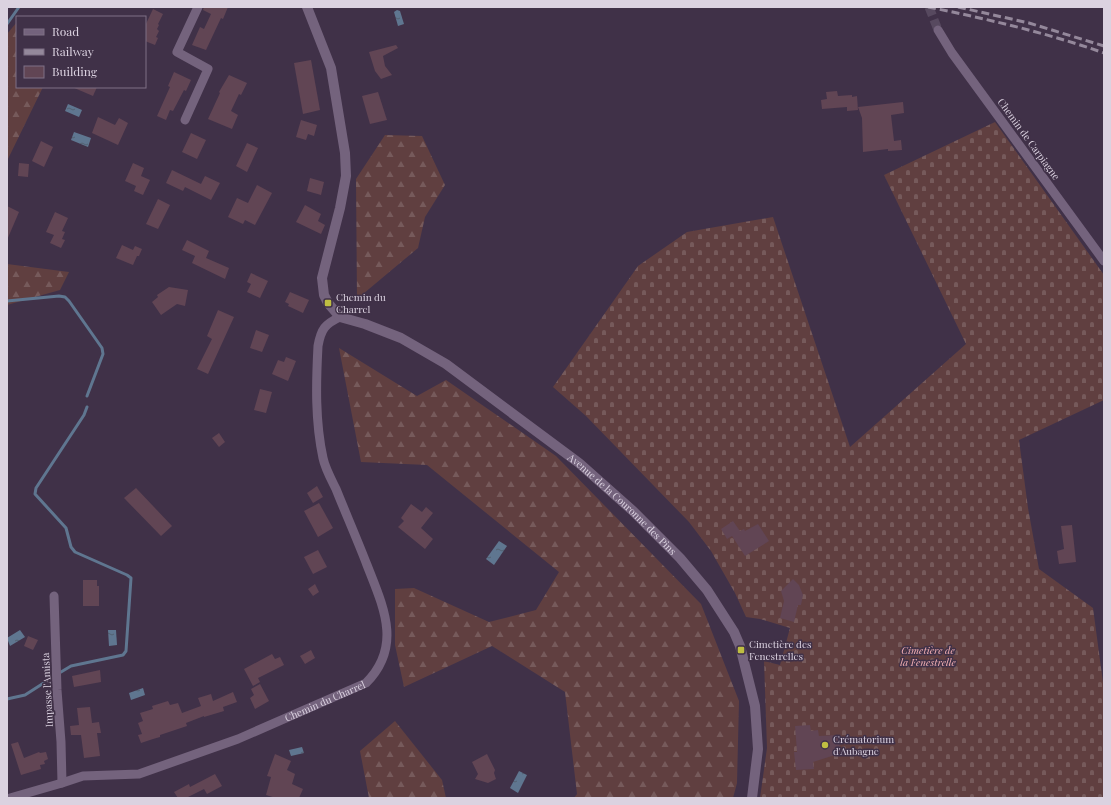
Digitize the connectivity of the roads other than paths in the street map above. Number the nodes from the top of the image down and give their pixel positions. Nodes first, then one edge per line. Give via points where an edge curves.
1 (198, 7) edge
2 (308, 7) edge
3 (938, 30) tunnel mouth
4 (185, 120) dead end
5 (1104, 261) edge
6 (340, 318) junction
7 (54, 596) dead end
8 (62, 783) junction
9 (10, 798) edge
10 (752, 798) edge

1 - 4 street via 177,52 208,69
2 - 6 street via 331,68 345,153 346,176 322,285 328,303
3 - 5 street, Chemin de Carpiagne via 952,54
6 - 8 street, Chemin du Charrel via 325,326 319,335 316,412 323,459 384,609 386,647 375,674 366,683 238,739 139,774 83,776
6 - 10 street, Avenue de la Couronne des Pins via 365,324 401,338 446,364 579,463 633,511 684,563 707,590 740,646 755,706 758,748
7 - 8 street, Impasse l'Amista
8 - 9 street, Chemin du Charrel

